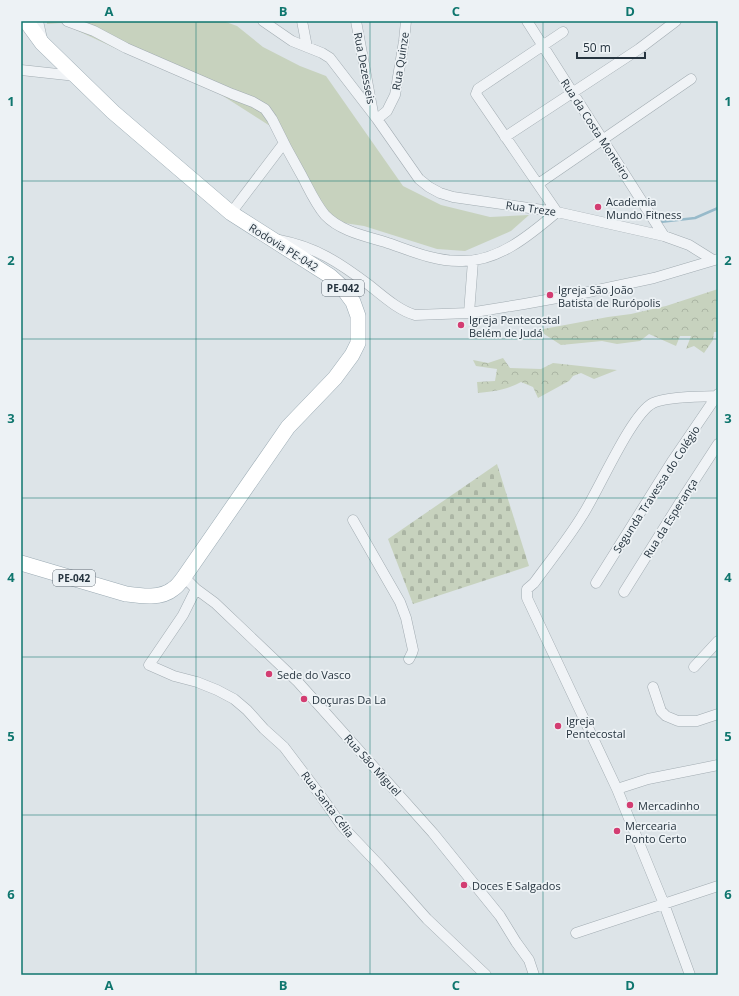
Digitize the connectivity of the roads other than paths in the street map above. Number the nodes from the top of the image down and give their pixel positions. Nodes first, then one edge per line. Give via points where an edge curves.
1 (26, 21) edge
2 (38, 21) edge
3 (68, 21) edge
4 (263, 21) edge
5 (302, 21) edge
6 (356, 21) edge
7 (406, 21) edge
8 (527, 21) edge
9 (676, 21) edge
10 (563, 32) dead end
11 (42, 43) junction
12 (543, 45) junction
13 (307, 47) junction
14 (21, 70) edge
15 (76, 76) junction
16 (691, 79) dead end
17 (573, 93) junction
18 (375, 117) junction
19 (505, 137) junction
20 (603, 140) junction
21 (284, 143) junction
22 (538, 184) junction
23 (557, 212) junction
24 (231, 213) junction
25 (664, 236) junction
26 (273, 239) junction
27 (716, 260) edge
28 (473, 261) junction
29 (469, 314) junction
30 (717, 395) edge
31 (718, 444) edge
32 (353, 520) dead end
33 (21, 563) edge
34 (184, 577) junction
35 (596, 583) dead end
36 (196, 589) junction
37 (624, 592) dead end
38 (718, 641) edge
39 (409, 659) dead end
40 (694, 667) dead end
41 (653, 687) dead end
42 (718, 714) edge
43 (718, 765) edge
44 (617, 789) junction
45 (718, 886) edge
46 (664, 904) junction
47 (576, 933) dead end
48 (486, 975) edge
49 (534, 975) edge
50 (690, 975) edge

1 - 11 main road, Rodovia PE-042 / PE-042
2 - 11 street
3 - 21 street via 253,102 265,109
4 - 13 street, Rua Treze
5 - 13 street
6 - 18 street, Rua Dezesseis
7 - 18 street, Rua Quinze via 395,95 387,110
8 - 12 street, Rua da Costa Monteiro
9 - 17 street
10 - 12 street
11 - 15 main road, Rodovia PE-042 / PE-042
12 - 17 street, Rua da Costa Monteiro
12 - 19 street via 476,91
13 - 18 street, Rua Treze via 330,58
14 - 15 street
15 - 24 main road, Rodovia PE-042 / PE-042 via 113,112
16 - 20 street
17 - 19 street
17 - 20 street, Rua da Costa Monteiro
18 - 23 street, Rua Treze via 419,179 440,193 475,201
19 - 22 street
20 - 22 street
20 - 25 street, Rua da Costa Monteiro
21 - 24 street
21 - 28 street via 315,201 333,222 354,233 422,255 459,262
22 - 23 street
23 - 25 street, Rua Treze
23 - 28 street via 536,230 510,246 484,259
24 - 26 main road, Rodovia PE-042 / PE-042
25 - 27 street, Rua Treze via 689,245
26 - 29 street via 295,243 330,257 410,314
26 - 34 main road, Rodovia PE-042 / PE-042 via 330,276 342,287 353,302 358,316 358,343 336,378 288,428
27 - 29 street via 579,294
28 - 29 street
30 - 35 street, Segunda Travessa do Colégio
30 - 44 street via 663,400 646,407 626,435 582,516 527,589 527,598
31 - 37 street, Rua da Esperança
32 - 39 street via 400,602 413,650
33 - 34 main road, Rodovia PE-042 / PE-042 via 126,594 141,596 159,595 173,590
34 - 36 street, Rua São Miguel
36 - 48 street, Rua Santa Célia via 183,615 149,665 217,690 247,710 284,747 342,826 427,919
36 - 49 street, Rua São Miguel via 215,603 298,682 433,833 500,916 529,960
38 - 40 street
41 - 42 street via 661,711 678,721 697,721
43 - 44 street via 648,779
44 - 46 street
45 - 46 street
46 - 47 street
46 - 50 street

